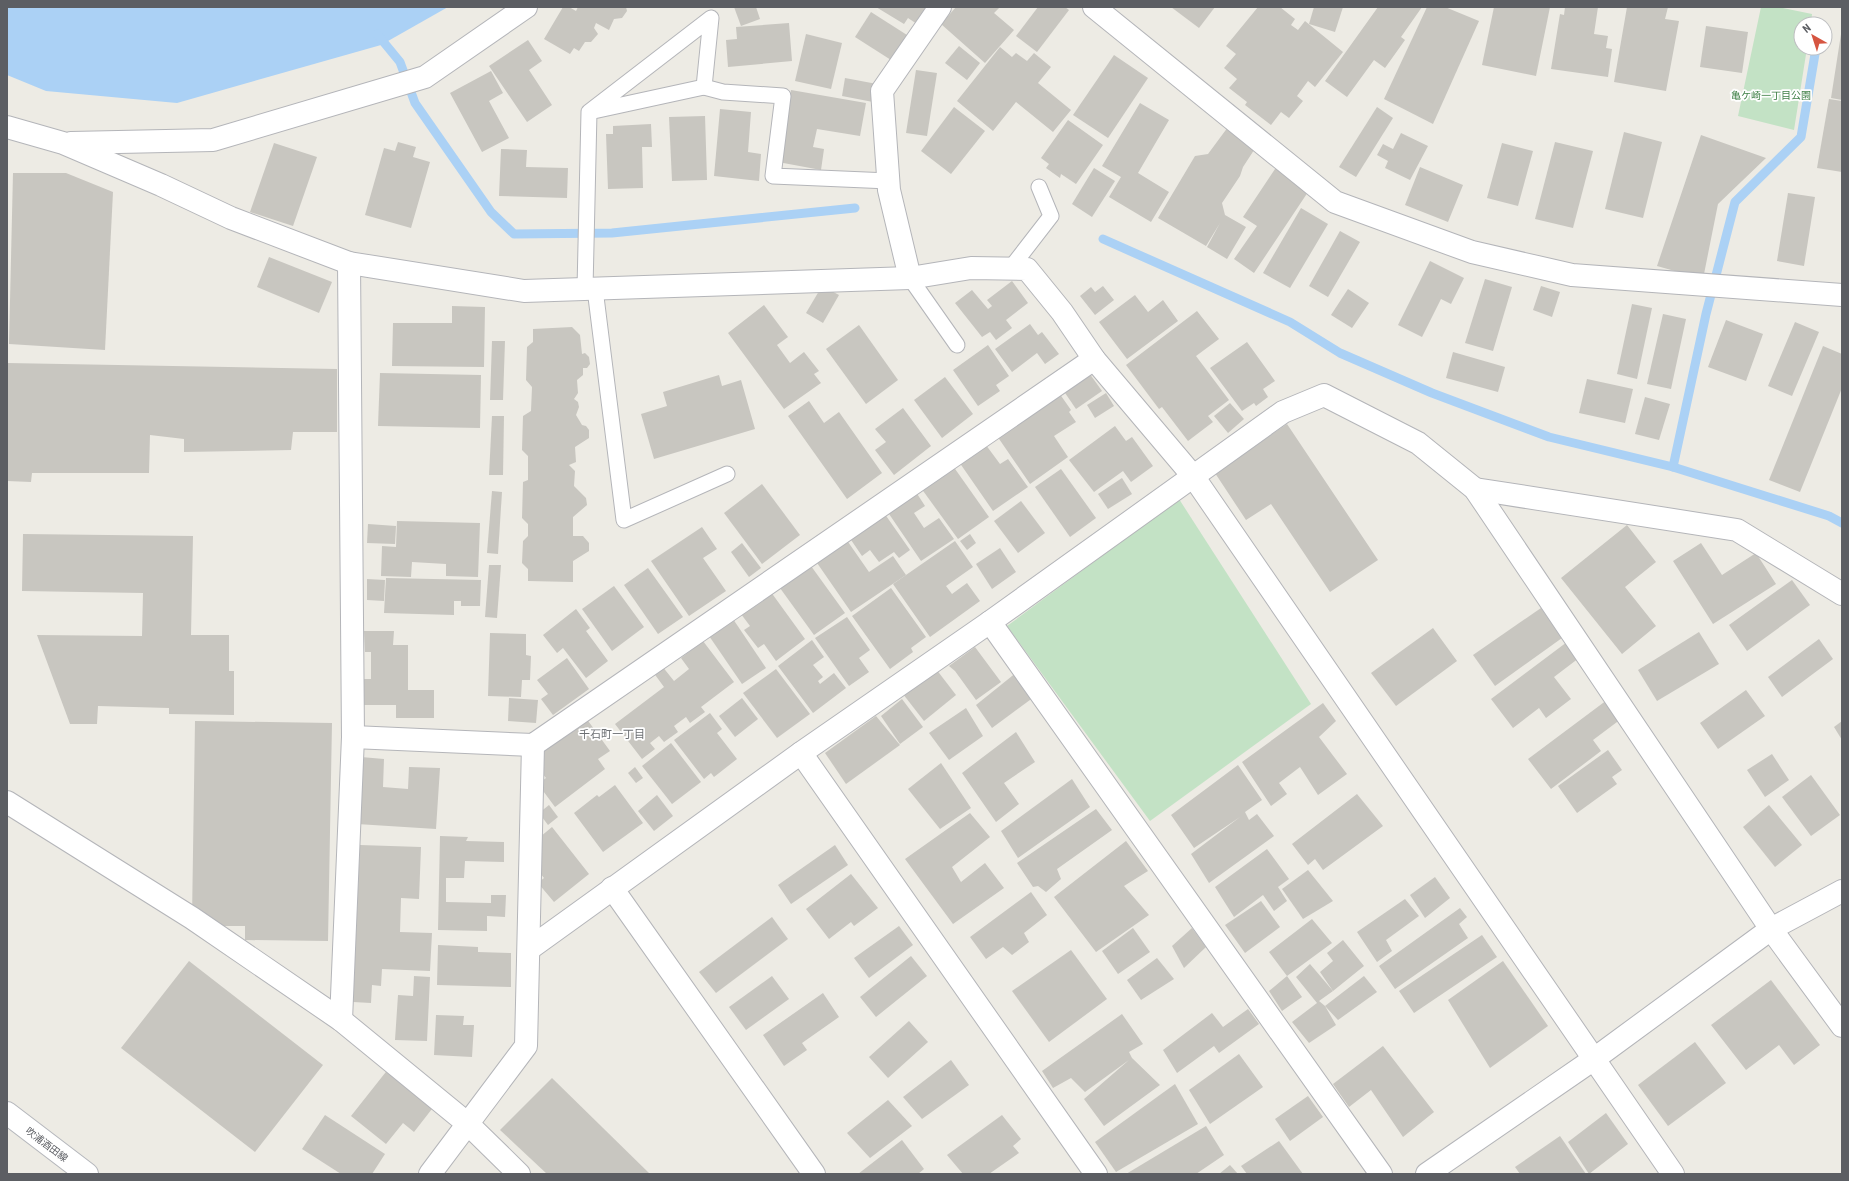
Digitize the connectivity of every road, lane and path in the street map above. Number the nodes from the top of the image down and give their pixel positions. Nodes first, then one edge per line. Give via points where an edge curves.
1 (526, 7) edge
2 (940, 7) edge
3 (1094, 7) edge
4 (714, 13) edge
5 (704, 87) junction
6 (589, 112) junction
7 (7, 127) edge
8 (63, 143) junction
9 (889, 185) junction
10 (1040, 187) dead end
11 (349, 263) junction
12 (1010, 269) junction
13 (910, 278) junction
14 (590, 289) junction
15 (1842, 295) edge
16 (957, 345) dead end
17 (1094, 359) junction
18 (727, 474) dead end
19 (1193, 476) junction
20 (1475, 489) junction
21 (1842, 594) edge
22 (990, 622) junction
23 (353, 737) junction
24 (533, 744) junction
25 (801, 753) junction
26 (7, 802) edge
27 (612, 888) junction
28 (1842, 891) edge
29 (1771, 930) junction
30 (529, 949) junction
31 (341, 1020) junction
32 (1842, 1026) edge
33 (1594, 1059) junction
34 (7, 1114) edge
35 (468, 1124) junction
36 (87, 1174) edge
37 (430, 1174) edge
38 (519, 1174) edge
39 (814, 1174) edge
40 (1096, 1174) edge
41 (1381, 1174) edge
42 (1427, 1174) edge
43 (1673, 1174) edge

1 - 8 street via 425,77 214,140
2 - 9 street via 882,91
3 - 15 street via 1335,202 1472,252 1572,275
4 - 5 lane
4 - 6 lane
5 - 6 lane
5 - 9 lane via 723,92 783,96 772,176
6 - 14 lane via 586,244
7 - 8 street
8 - 11 street via 231,218
9 - 13 street
10 - 12 lane via 1051,216
11 - 14 street via 524,291
11 - 23 street
12 - 13 street via 971,268
12 - 17 street via 1027,269 1062,312
13 - 14 street
13 - 16 lane
14 - 18 lane via 624,520
17 - 19 street
17 - 24 street
19 - 20 street via 1283,412 1324,395 1418,443
19 - 22 street
19 - 33 street
20 - 21 street via 1737,530
20 - 29 street
22 - 25 street
22 - 41 street
23 - 24 street
23 - 31 street
24 - 30 street
25 - 27 street
25 - 40 street
26 - 31 street via 192,918
27 - 30 street
27 - 39 street
28 - 29 street
29 - 32 street
29 - 33 street
30 - 35 street via 526,1046
31 - 35 street
33 - 42 street
33 - 43 street
34 - 36 street, 吹浦酒田線
35 - 37 street
35 - 38 street

